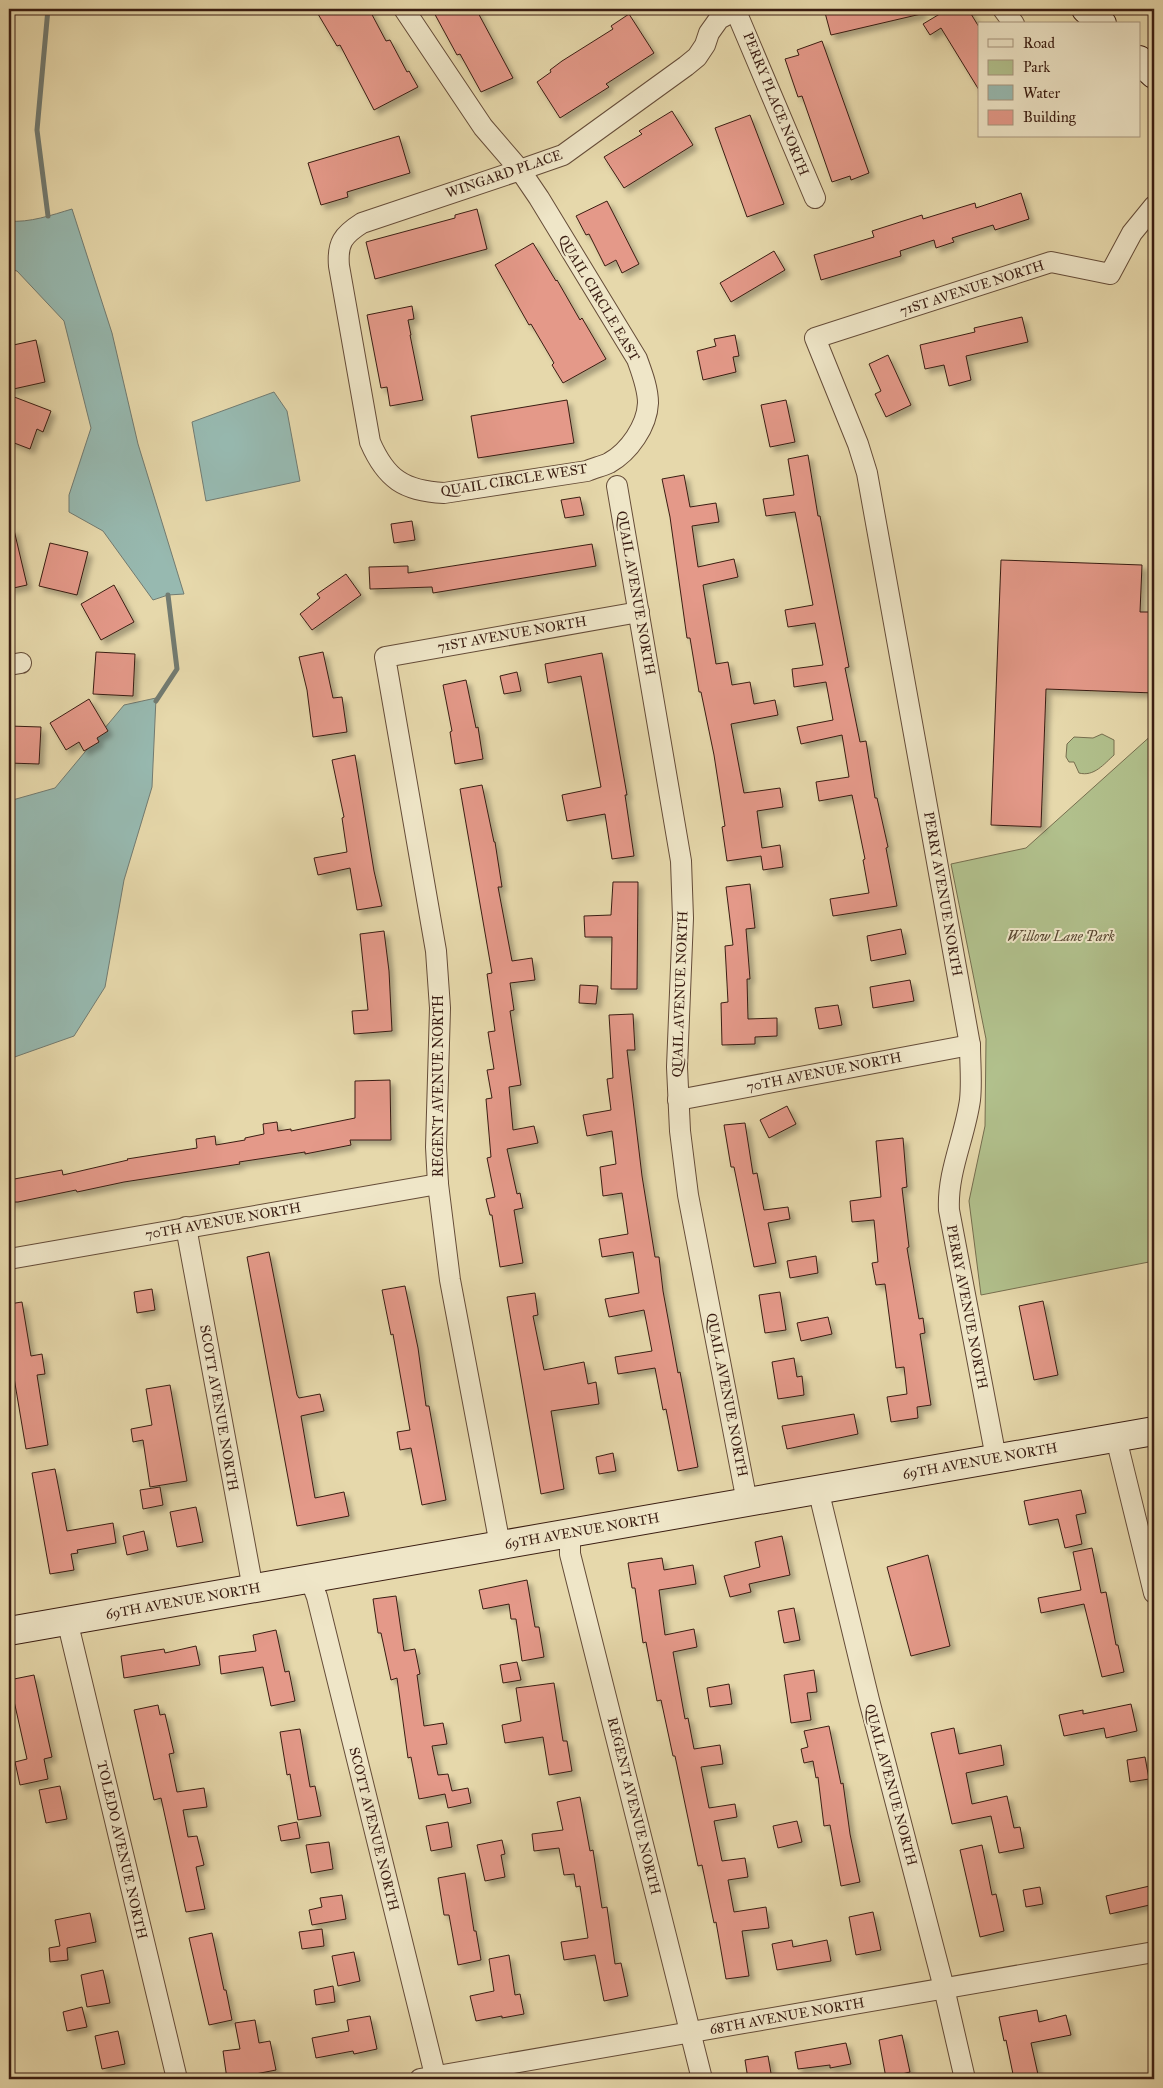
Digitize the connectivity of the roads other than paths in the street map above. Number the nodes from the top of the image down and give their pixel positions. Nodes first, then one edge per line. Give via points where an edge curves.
1 (404, 9) edge
2 (736, 9) edge
3 (1003, 9) edge
4 (1086, 9) edge
5 (1013, 22) edge
6 (1100, 22) edge
7 (1140, 61) edge
8 (1154, 74) edge
9 (520, 170) junction
10 (815, 198) dead end
11 (1154, 206) edge
12 (339, 266) joint
13 (814, 338) joint
14 (636, 434) joint
15 (617, 486) dead end
16 (639, 612) junction
17 (386, 657) joint
18 (970, 1045) junction
19 (678, 1100) junction
20 (438, 1184) junction
21 (186, 1227) junction
22 (9, 1258) edge
23 (1154, 1431) edge
24 (1116, 1438) junction
25 (996, 1458) junction
26 (818, 1490) junction
27 (747, 1502) junction
28 (570, 1533) junction
29 (500, 1545) junction
30 (310, 1579) junction
31 (253, 1589) junction
32 (1154, 1593) edge
33 (67, 1620) junction
34 (9, 1631) edge
35 (1154, 1952) edge
36 (944, 1988) junction
37 (691, 2032) junction
38 (430, 2078) edge
39 (177, 2079) edge
40 (702, 2079) edge
41 (965, 2079) edge

1 - 9 street, QUAIL CIRCLE EAST via 478,120
2 - 9 street, WINGARD PLACE via 719,19 697,56 679,72 569,152
2 - 10 street, PERRY PLACE NORTH
3 - 5 street
4 - 6 street
7 - 8 street
9 - 12 street, WINGARD PLACE via 362,223 342,240
9 - 14 street, QUAIL CIRCLE EAST via 636,359 645,380 648,404
11 - 13 street, 71ST AVENUE NORTH via 1132,233 1110,274 1051,262
12 - 14 street, QUAIL CIRCLE WEST via 370,442 377,460 406,486 444,493 588,471 609,463 629,447
13 - 18 street, PERRY AVENUE NORTH via 867,473
15 - 16 street, QUAIL AVENUE NORTH
16 - 17 street, 71ST AVENUE NORTH
16 - 19 street, QUAIL AVENUE NORTH via 681,861 684,918
17 - 20 street, REGENT AVENUE NORTH via 436,951 440,1008
18 - 19 street, 70TH AVENUE NORTH
18 - 25 street, PERRY AVENUE NORTH via 970,1100 948,1195
19 - 27 street, QUAIL AVENUE NORTH via 688,1195
20 - 21 street, 70TH AVENUE NORTH
20 - 29 street, REGENT AVENUE NORTH via 450,1280
21 - 22 street, 70TH AVENUE NORTH
21 - 31 street, SCOTT AVENUE NORTH
23 - 24 street, 69TH AVENUE NORTH
24 - 25 street, 69TH AVENUE NORTH
24 - 32 street
25 - 26 street, 69TH AVENUE NORTH
26 - 27 street, 69TH AVENUE NORTH
26 - 36 street, QUAIL AVENUE NORTH
27 - 28 street, 69TH AVENUE NORTH
28 - 29 street, 69TH AVENUE NORTH
28 - 37 street, REGENT AVENUE NORTH via 570,1554
29 - 30 street, 69TH AVENUE NORTH
30 - 31 street, 69TH AVENUE NORTH
30 - 38 street, SCOTT AVENUE NORTH via 317,1597
31 - 33 street, 69TH AVENUE NORTH
33 - 34 street, 69TH AVENUE NORTH
33 - 39 street, TOLEDO AVENUE NORTH
35 - 36 street, 68TH AVENUE NORTH
36 - 37 street, 68TH AVENUE NORTH
36 - 41 street, QUAIL AVENUE NORTH
37 - 38 street, 68TH AVENUE NORTH
37 - 40 street, REGENT AVENUE NORTH

